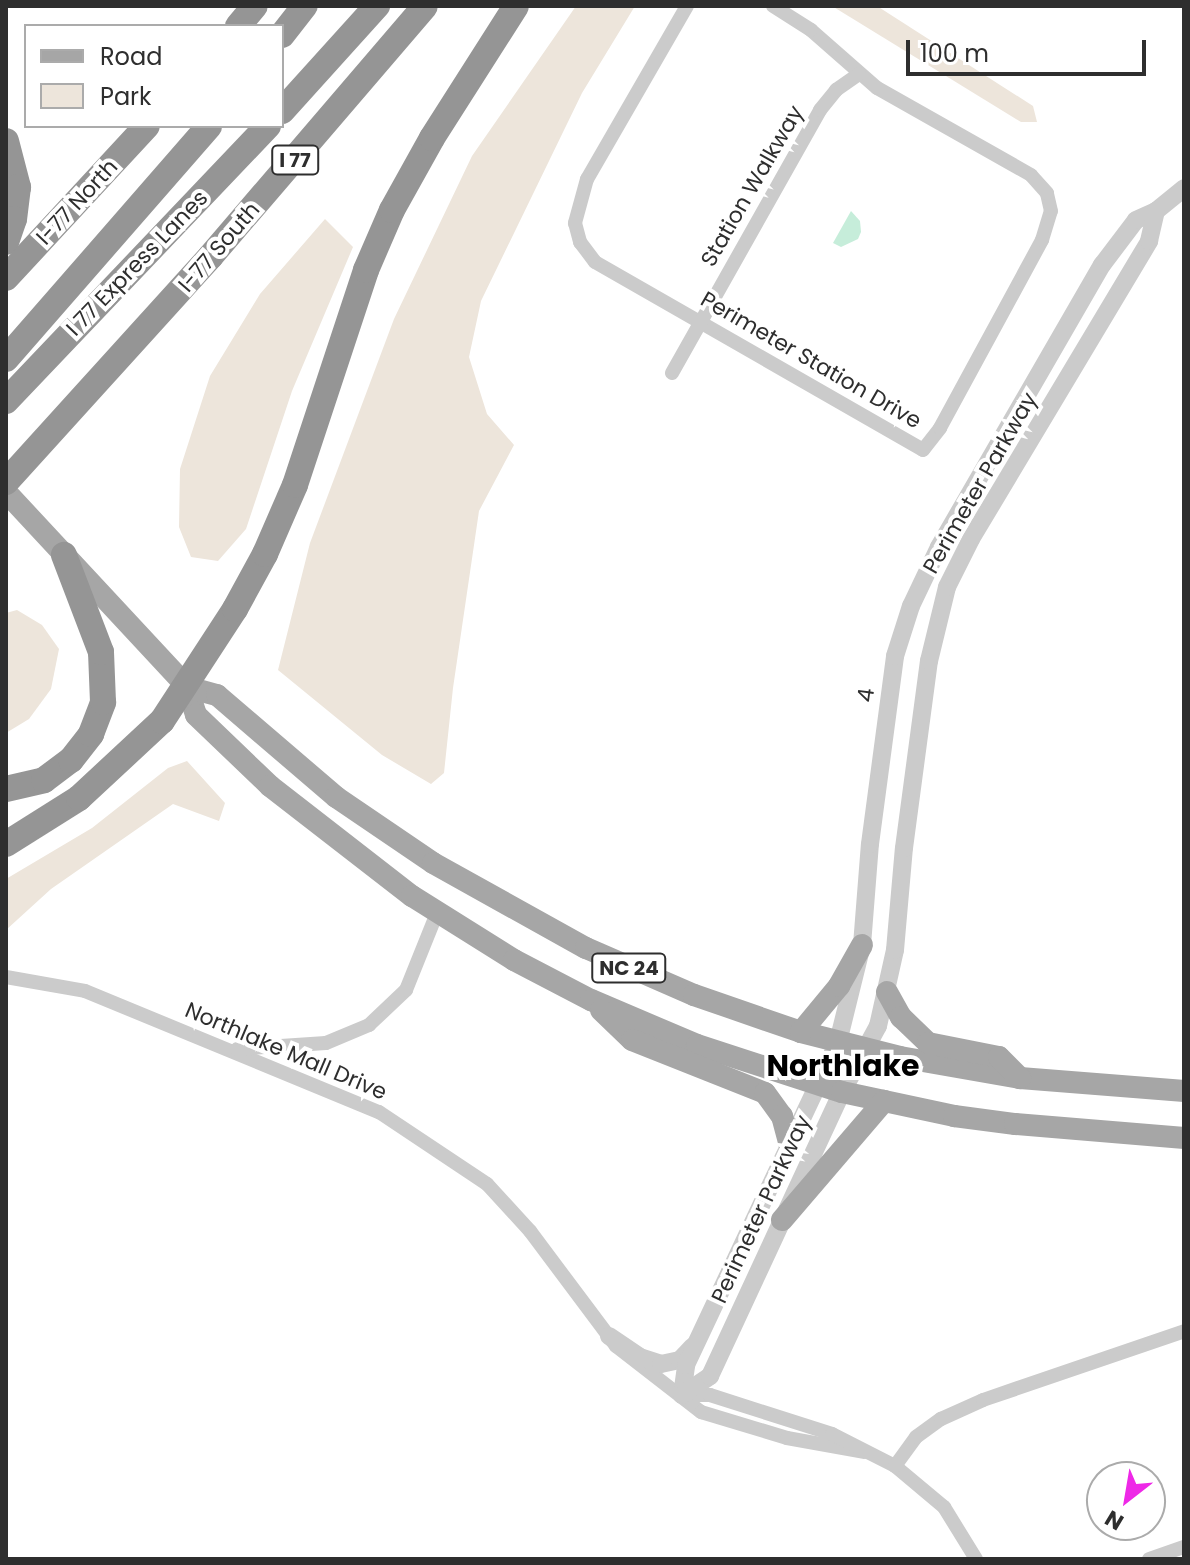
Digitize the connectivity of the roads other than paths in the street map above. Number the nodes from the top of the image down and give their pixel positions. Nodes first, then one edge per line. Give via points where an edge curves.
1 (255, 6) edge
2 (305, 6) edge
3 (377, 6) edge
4 (425, 6) edge
5 (516, 6) edge
6 (687, 6) edge
7 (773, 6) edge
8 (240, 24) edge
9 (284, 32) edge
10 (859, 74) junction
11 (284, 109) edge
12 (145, 128) edge
13 (207, 128) edge
14 (266, 128) edge
15 (6, 141) edge
16 (1184, 188) edge
17 (1156, 211) junction
18 (6, 242) edge
19 (6, 278) edge
20 (700, 322) junction
21 (6, 359) edge
22 (672, 373) dead end
23 (6, 401) edge
24 (6, 482) edge
25 (6, 492) edge
26 (64, 555) junction
27 (895, 656) joint
28 (187, 687) junction
29 (884, 739) joint
30 (6, 789) edge
31 (6, 844) edge
32 (437, 913) junction
33 (862, 945) junction
34 (6, 977) edge
35 (887, 992) junction
36 (591, 1000) junction
37 (801, 1032) junction
38 (838, 1042) junction
39 (228, 1049) junction
40 (866, 1049) junction
41 (1020, 1078) junction
42 (816, 1085) junction
43 (1184, 1091) edge
44 (842, 1092) junction
45 (884, 1101) junction
46 (1184, 1138) edge
47 (789, 1143) junction
48 (782, 1220) junction
49 (1184, 1331) edge
50 (609, 1336) junction
51 (699, 1338) junction
52 (682, 1395) junction
53 (895, 1466) junction
54 (1184, 1547) edge
55 (976, 1559) edge
56 (1149, 1559) edge

1 - 8 highway
2 - 9 highway
3 - 11 highway
4 - 24 highway, I-77 South / I 77 via 201,268
5 - 28 highway via 392,210 366,270 281,520
6 - 20 street, Perimeter Station Drive via 587,179 575,223 580,242 595,262
7 - 10 street, Perimeter Station Drive via 811,30
10 - 20 street, Station Walkway via 820,110
10 - 20 street, Perimeter Station Drive via 1031,175 1047,193 1051,211 1042,240 940,428 923,450
12 - 19 highway, I-77 North
13 - 21 highway, I 77 Express Lanes
14 - 23 highway, I 77 Express Lanes / I 77
15 - 18 highway via 18,187
16 - 17 street, Perimeter Parkway
17 - 27 street, Perimeter Parkway via 1136,220 1102,265 939,547
17 - 35 street, Perimeter Parkway via 1149,241 947,587 929,661
20 - 22 street, Station Walkway
25 - 26 main road, NC 24
26 - 28 main road, NC 24
26 - 30 highway via 101,652 103,702 91,734 71,760 44,780
27 - 29 street, 4
28 - 31 highway via 162,721 88,790
28 - 32 main road, NC 24 via 196,715 270,786 363,862
28 - 37 main road, NC 24 via 217,695 336,797 483,894 640,973
29 - 33 street, Perimeter Parkway
32 - 36 main road, NC 24
32 - 39 street via 406,990 369,1025 315,1046
33 - 37 main road via 839,986
33 - 38 street, Perimeter Parkway
34 - 39 street, Northlake Mall Drive via 85,991
35 - 40 street, Perimeter Parkway
35 - 41 main road via 901,1017 928,1043 999,1057
36 - 42 main road, NC 24 via 697,1045
36 - 47 main road via 632,1040 765,1093 782,1116
37 - 38 main road, NC 24
38 - 40 main road, NC 24
38 - 42 street, Perimeter Parkway
39 - 50 street, Northlake Mall Drive via 379,1112 487,1184 530,1231
40 - 41 main road, NC 24
40 - 44 street, Perimeter Parkway
41 - 43 main road, NC 24
42 - 44 main road, NC 24
42 - 47 street, Perimeter Parkway
44 - 45 main road, NC 24
44 - 48 street, Perimeter Parkway
45 - 46 main road, NC 24 via 1015,1124
45 - 48 main road
47 - 51 street, Perimeter Parkway
48 - 52 street, Perimeter Parkway via 710,1376
49 - 53 street via 941,1419 916,1437
50 - 51 street via 661,1364 680,1360
50 - 52 street, Northlake Mall Drive via 636,1364
51 - 52 street, Perimeter Parkway via 686,1365
52 - 53 street, Northlake Mall Drive via 710,1395 832,1434
53 - 55 street, Northlake Mall Drive via 944,1507
54 - 56 street

